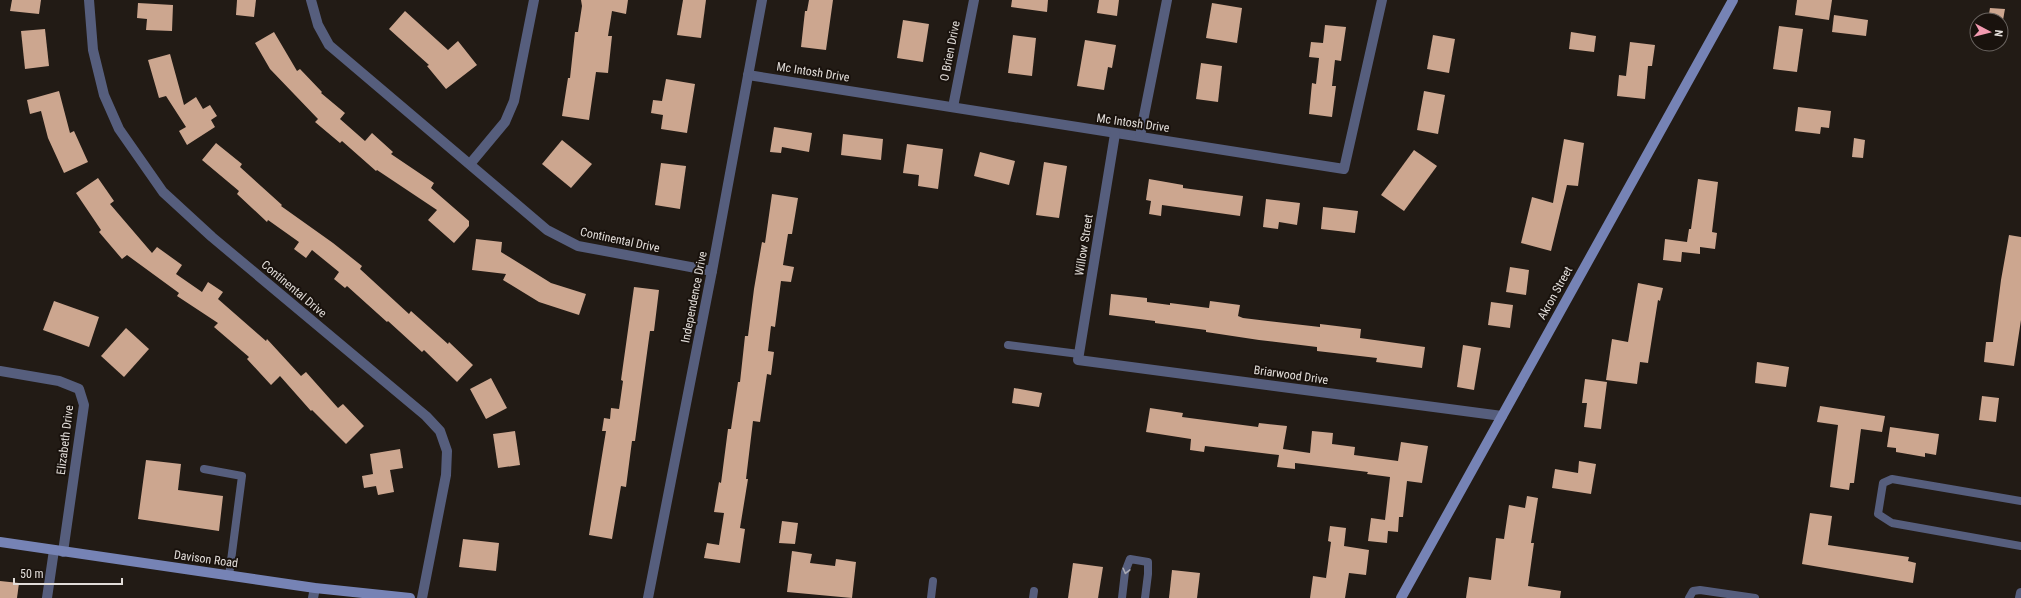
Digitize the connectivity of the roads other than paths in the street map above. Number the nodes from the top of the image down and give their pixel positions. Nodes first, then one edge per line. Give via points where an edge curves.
1 (89, 0) edge
2 (311, 0) edge
3 (534, 0) edge
4 (762, 0) edge
5 (974, 0) edge
6 (1166, 0) edge
7 (1382, 0) edge
8 (1733, 0) edge
9 (748, 75) junction
10 (953, 107) junction
11 (1115, 134) junction
12 (1140, 136) junction
13 (470, 164) junction
14 (712, 271) junction
15 (1008, 345) dead end
16 (1078, 357) junction
17 (0, 371) edge
18 (1502, 416) junction
19 (204, 469) dead end
20 (2021, 501) edge
21 (0, 542) edge
22 (2021, 546) edge
23 (58, 551) junction
24 (228, 576) junction
25 (933, 581) dead end
26 (314, 593) edge
27 (2021, 593) edge
28 (47, 598) edge
29 (410, 598) edge
30 (422, 598) edge
31 (648, 598) edge
32 (931, 598) edge
33 (1122, 598) edge
34 (1145, 598) edge
35 (1401, 598) edge
36 (1689, 598) edge
37 (1755, 598) edge
38 (2020, 598) edge

1 - 30 street, Continental Drive via 93,50 104,95 119,129 163,192 212,237 426,416 440,431 447,451 446,475
2 - 13 street, Continental Drive via 318,25 329,45
3 - 13 street via 514,101 506,122
4 - 9 street, Independence Drive
5 - 10 street, O Brien Drive
6 - 12 street
7 - 12 street, Mc Intosh Drive via 1344,169
8 - 18 main road, Akron Street
9 - 10 street, Mc Intosh Drive
9 - 14 street, Independence Drive
10 - 11 street, Mc Intosh Drive
11 - 12 street, Mc Intosh Drive
11 - 16 street, Willow Street
13 - 14 street, Continental Drive via 547,230 578,246
14 - 31 street, Independence Drive
15 - 16 lane
16 - 18 street, Briarwood Drive
17 - 23 street, Elizabeth Drive via 59,381 79,389 84,405
18 - 35 main road, Akron Street
19 - 24 lane via 242,476
20 - 22 lane via 1892,479 1883,483 1878,514 1892,523
21 - 23 main road, Davison Road
23 - 24 main road, Davison Road
23 - 28 street
24 - 26 main road, Davison Road
25 - 32 lane
26 - 29 main road, Davison Road
27 - 38 street
34 -> 33 lane via 1148,562 1130,559
36 - 37 lane via 1693,591 1700,590

